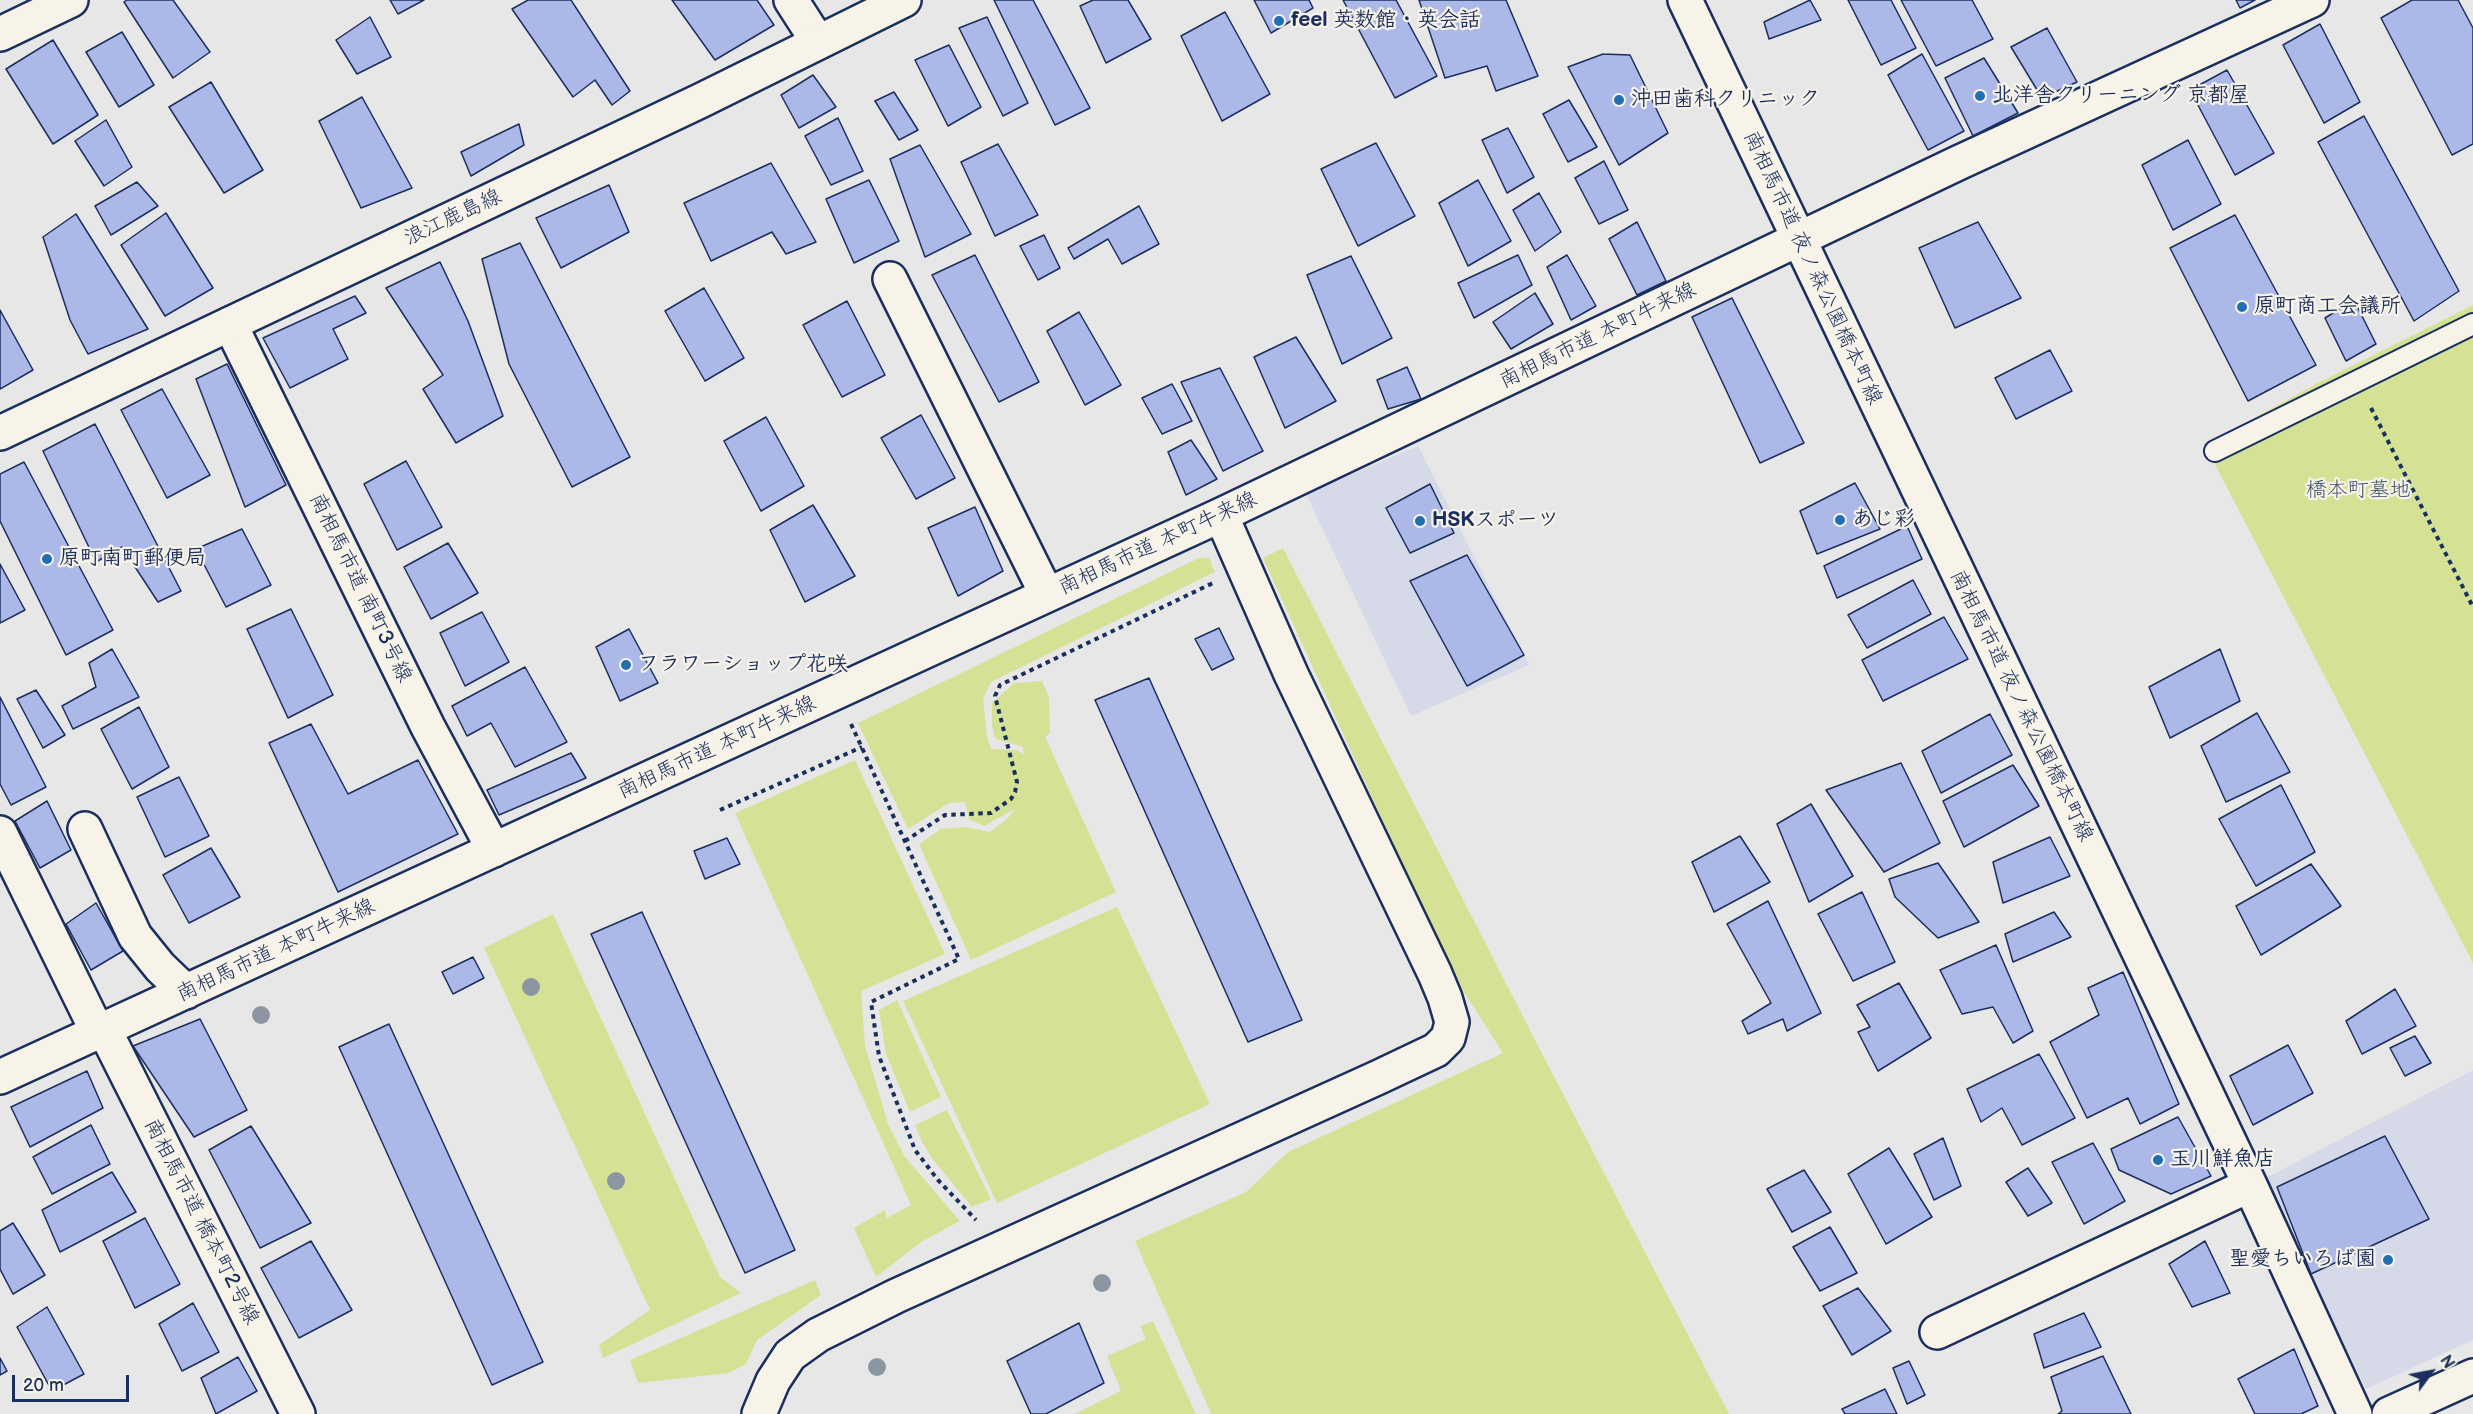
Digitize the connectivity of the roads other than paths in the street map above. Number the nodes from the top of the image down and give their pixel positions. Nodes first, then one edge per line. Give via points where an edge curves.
1 (70, 0) edge
2 (790, 0) edge
3 (904, 0) edge
4 (1685, 0) edge
5 (2312, 0) edge
6 (0, 34) edge
7 (818, 42) junction
8 (1800, 240) junction
9 (890, 279) dead end
10 (230, 324) junction
11 (2473, 324) edge
12 (0, 433) edge
13 (2216, 451) dead end
14 (1221, 515) junction
15 (1047, 595) junction
16 (85, 829) dead end
17 (0, 833) edge
18 (494, 850) junction
19 (186, 992) junction
20 (101, 1031) junction
21 (0, 1077) edge
22 (2250, 1185) junction
23 (1937, 1332) dead end
24 (2473, 1376) edge
25 (298, 1414) edge
26 (759, 1414) edge
27 (2355, 1414) edge
28 (2389, 1414) edge

1 - 6 street
2 - 7 street
3 - 7 street, 浪江鹿島線
4 - 8 street, 南相馬市道 夜ノ森公園橋本町線
5 - 8 street, 南相馬市道 本町牛来線
7 - 10 street, 浪江鹿島線
8 - 14 street, 南相馬市道 本町牛来線
8 - 22 street, 南相馬市道 夜ノ森公園橋本町線
9 - 15 street
10 - 12 street, 浪江鹿島線
10 - 18 street, 南相馬市道 南町3号線 via 428,727
11 - 13 lane
14 - 15 street, 南相馬市道 本町牛来線
14 - 26 street via 1291,675 1435,974 1452,1022 1448,1038 1436,1050 1379,1077 818,1335 790,1355
15 - 18 street, 南相馬市道 本町牛来線
16 - 19 street via 135,936
17 - 20 street, 南相馬市道 橋本町2号線
18 - 19 street, 南相馬市道 本町牛来線
19 - 20 street, 南相馬市道 本町牛来線
20 - 21 street, 南相馬市道 本町牛来線
20 - 25 street, 南相馬市道 橋本町2号線
22 - 23 street
22 - 27 street, 南相馬市道 夜ノ森公園橋本町線
24 - 28 street

